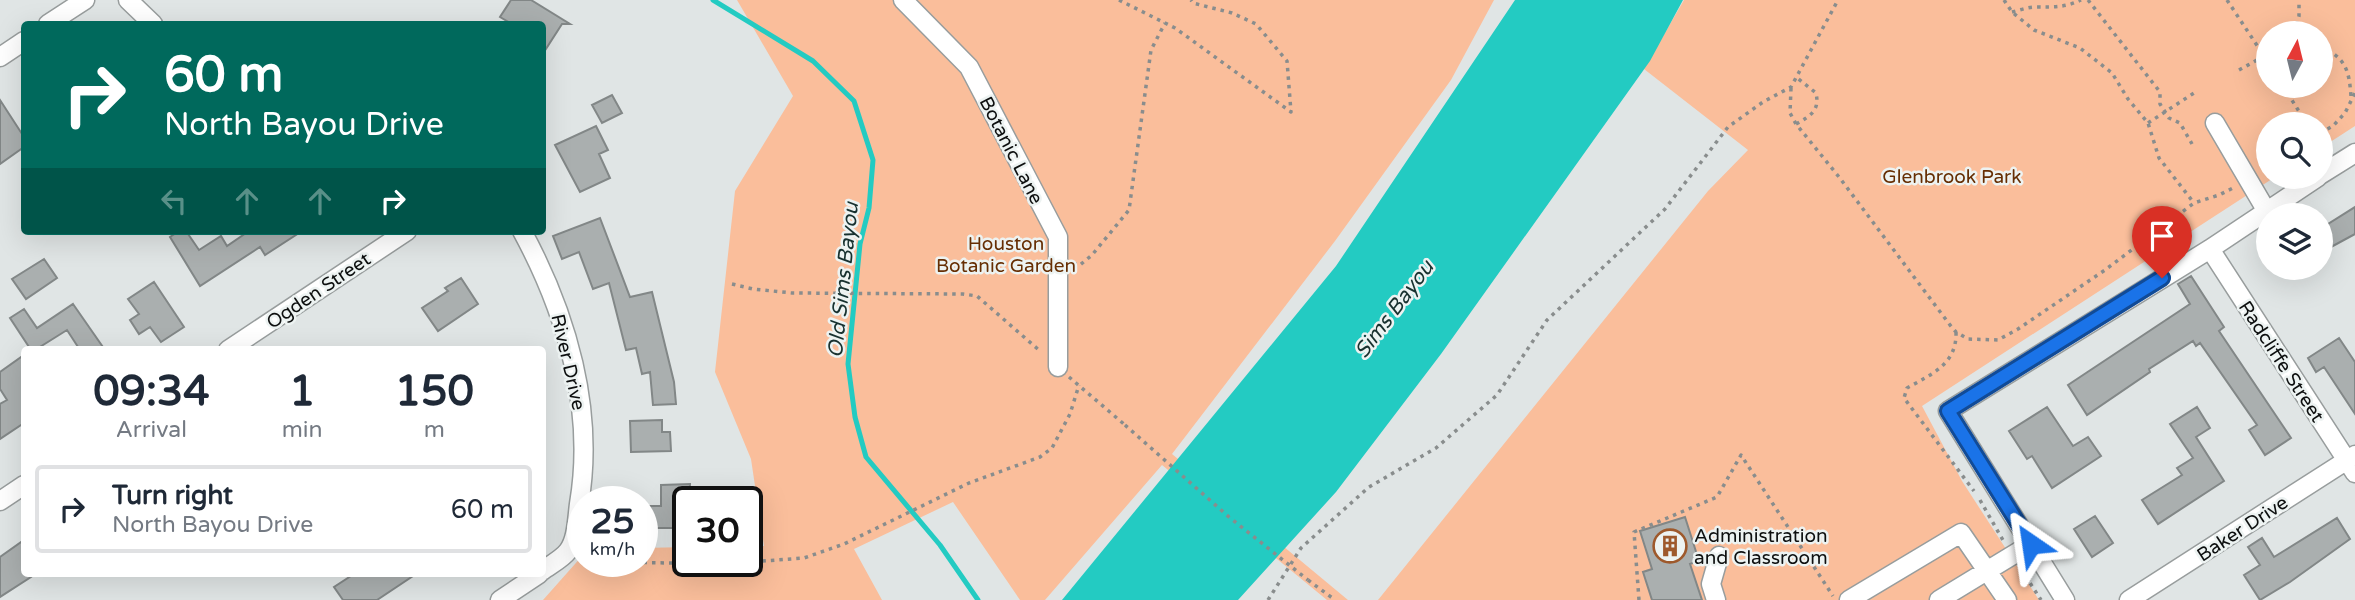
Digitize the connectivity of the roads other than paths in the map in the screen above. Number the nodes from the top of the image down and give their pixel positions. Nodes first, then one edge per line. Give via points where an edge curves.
1 (85, 0) edge
2 (128, 0) edge
3 (903, 0) edge
4 (53, 21) edge
5 (150, 21) edge
6 (21, 43) edge
7 (0, 57) edge
8 (2215, 123) dead end
9 (2355, 153) edge
10 (2333, 167) edge
11 (2299, 189) edge
12 (2262, 203) edge
13 (2277, 203) edge
14 (2256, 217) edge
15 (402, 235) edge
16 (524, 235) edge
17 (2210, 249) junction
18 (234, 346) edge
19 (1058, 367) road end
20 (2352, 463) edge
21 (21, 487) edge
22 (0, 501) edge
23 (2031, 544) junction
24 (1719, 556) dead end
25 (546, 569) edge
26 (1987, 571) junction
27 (535, 577) edge
28 (500, 600) edge
29 (1716, 600) edge
30 (1849, 600) edge
31 (1940, 600) edge
32 (2007, 600) edge
33 (2065, 600) edge
34 (2129, 600) edge

1 - 4 street
2 - 5 street
3 - 19 street, Botanic Lane via 969,67 1058,237
6 - 7 street
8 - 12 street
9 - 10 street
11 - 13 street
14 - 17 street
15 - 18 street, Ogden Street
16 - 25 street, River Drive via 555,300 582,400 584,477 573,540 567,552
17 - 20 street, Radcliffe Street
17 - 23 street via 1948,411
20 - 34 street, Baker Drive
21 - 22 street
23 - 26 street
23 - 33 street
24 - 29 street via 1712,584
26 - 30 street via 1961,533
26 - 31 street
26 - 32 street
27 - 28 street, River Drive

